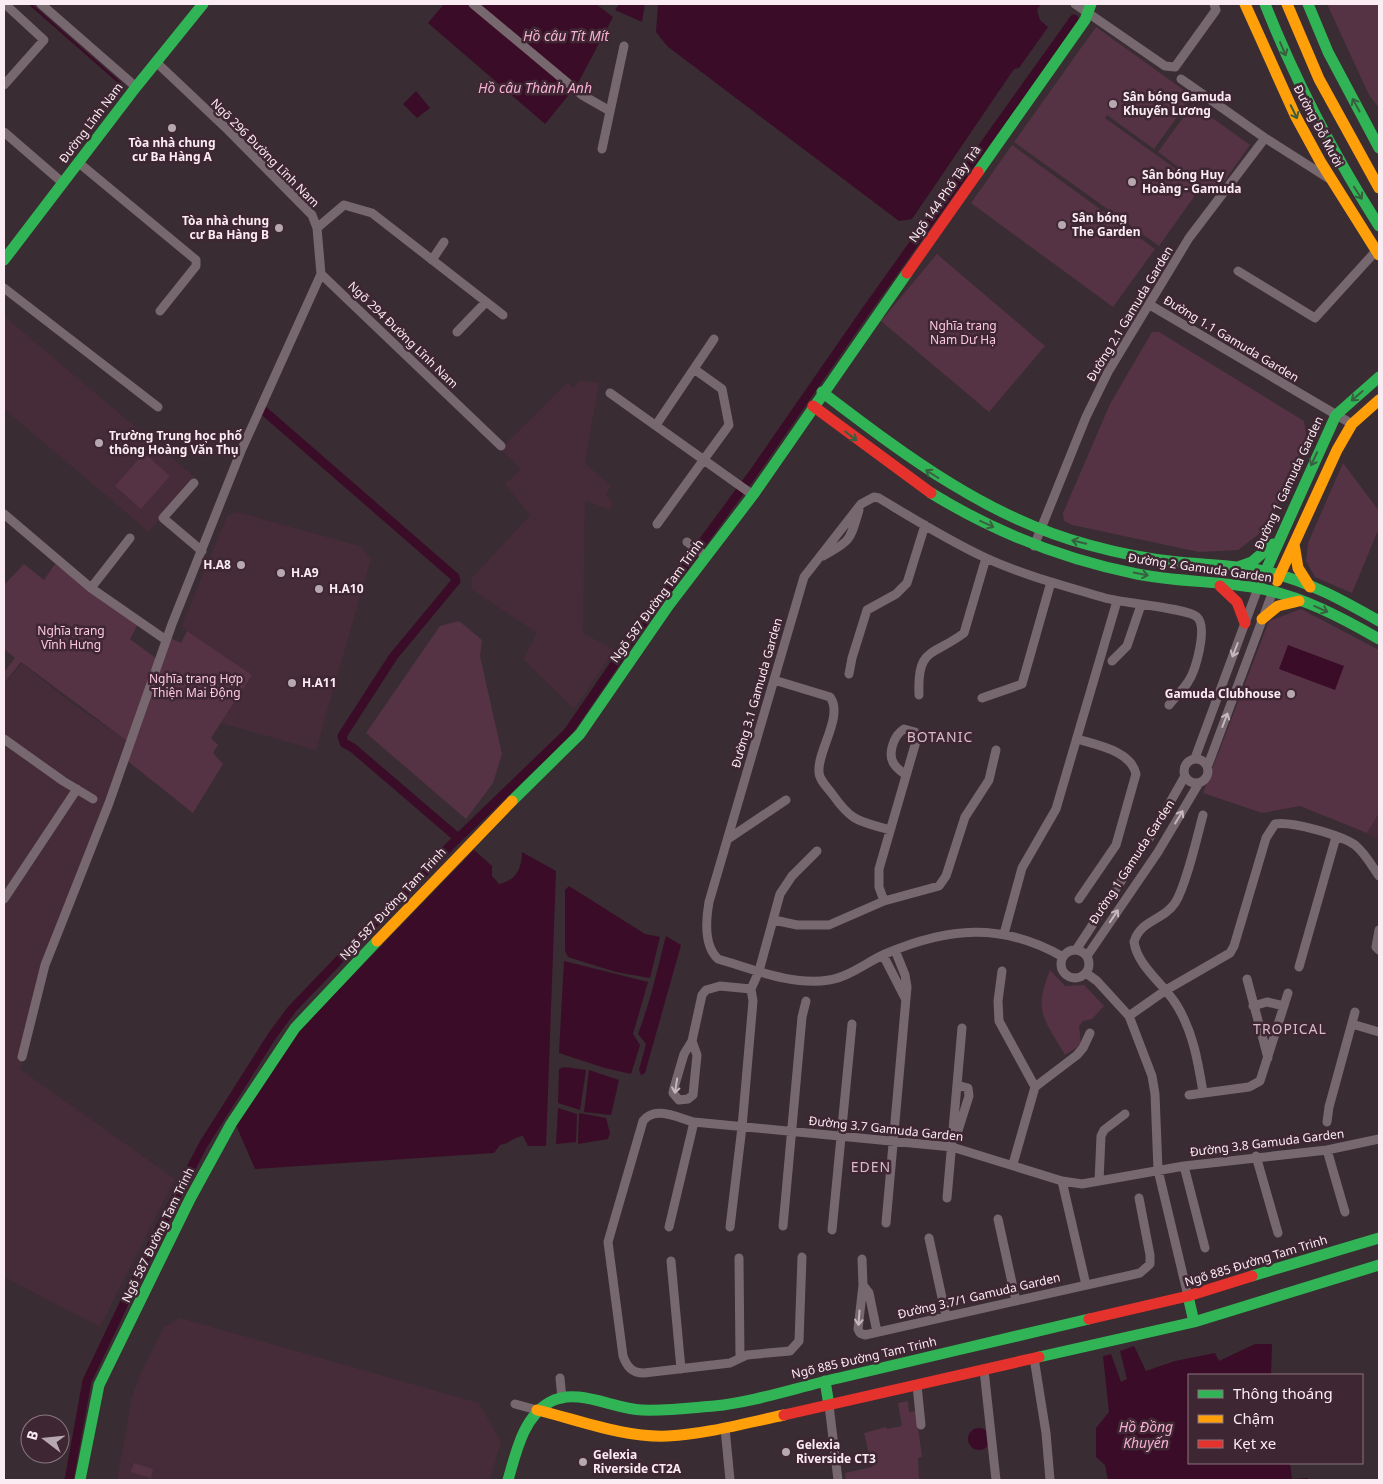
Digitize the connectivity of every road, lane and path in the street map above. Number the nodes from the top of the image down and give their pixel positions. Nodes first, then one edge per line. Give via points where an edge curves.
1 (42, 4) edge
2 (203, 4) edge
3 (473, 4) edge
4 (1075, 4) edge
5 (1214, 4) edge
6 (1245, 4) edge
7 (1265, 4) edge
8 (1287, 4) edge
9 (1308, 4) edge
10 (1090, 8) edge
11 (6, 10) edge
12 (624, 46) dead end
13 (156, 62) junction
14 (1181, 79) dead end
15 (4, 85) edge
16 (136, 87) junction
17 (610, 111) junction
18 (4, 132) edge
19 (1265, 138) junction
20 (1378, 143) edge
21 (602, 150) dead end
22 (79, 163) junction
23 (1332, 180) junction
24 (63, 183) junction
25 (1379, 188) edge
26 (1379, 226) edge
27 (317, 228) junction
28 (444, 242) dead end
29 (1378, 253) edge
30 (4, 260) edge
31 (432, 260) junction
32 (1238, 271) dead end
33 (321, 274) junction
34 (4, 288) edge
35 (486, 302) junction
36 (1150, 305) junction
37 (160, 311) dead end
38 (503, 315) dead end
39 (457, 332) dead end
40 (714, 339) dead end
41 (694, 369) junction
42 (1379, 377) edge
43 (610, 392) dead end
44 (817, 399) junction
45 (1379, 400) edge
46 (837, 404) junction
47 (158, 407) dead end
48 (1336, 415) junction
49 (827, 418) junction
50 (1352, 424) junction
51 (656, 425) junction
52 (502, 446) dead end
53 (704, 460) junction
54 (194, 483) dead end
55 (750, 493) junction
56 (4, 514) edge
57 (657, 524) dead end
58 (925, 525) junction
59 (1040, 530) junction
60 (130, 538) dead end
61 (1278, 538) junction
62 (1294, 543) junction
63 (689, 544) dead end
64 (1034, 546) junction
65 (202, 551) junction
66 (703, 555) junction
67 (986, 558) junction
68 (1236, 567) junction
69 (1265, 571) junction
70 (1279, 575) junction
71 (1051, 582) junction
72 (1218, 584) junction
73 (1310, 587) junction
74 (91, 588) junction
75 (1258, 588) junction
76 (1273, 591) junction
77 (1117, 601) junction
78 (1302, 601) junction
79 (1141, 606) junction
80 (1262, 619) junction
81 (1379, 621) edge
82 (1245, 623) junction
83 (1379, 639) edge
84 (166, 640) junction
85 (1112, 661) dead end
86 (849, 674) dead end
87 (774, 680) junction
88 (918, 695) dead end
89 (982, 698) dead end
90 (1169, 705) dead end
91 (4, 739) edge
92 (1077, 739) junction
93 (996, 750) dead end
94 (1195, 758) junction
95 (1208, 766) junction
96 (906, 775) junction
97 (1185, 776) junction
98 (1199, 783) junction
99 (78, 789) junction
100 (93, 799) dead end
101 (786, 800) dead end
102 (1204, 815) dead end
103 (890, 830) junction
104 (1152, 834) junction
105 (1336, 837) junction
106 (728, 839) junction
107 (1164, 842) junction
108 (817, 851) dead end
109 (1379, 876) edge
110 (4, 899) edge
111 (1079, 899) dead end
112 (884, 901) junction
113 (774, 920) junction
114 (1379, 930) edge
115 (1004, 934) junction
116 (895, 950) junction
117 (1076, 950) junction
118 (1379, 950) edge
119 (883, 955) junction
120 (1086, 956) junction
121 (1063, 957) junction
122 (1299, 967) dead end
123 (759, 971) junction
124 (1002, 971) dead end
125 (1086, 973) junction
126 (1247, 979) dead end
127 (751, 989) junction
128 (1166, 990) junction
129 (1288, 993) dead end
130 (905, 998) junction
131 (806, 1001) dead end
132 (1253, 1006) junction
133 (1284, 1006) junction
134 (1355, 1012) dead end
135 (1129, 1016) junction
136 (852, 1024) dead end
137 (1352, 1024) junction
138 (962, 1028) dead end
139 (1379, 1032) edge
140 (1090, 1033) dead end
141 (692, 1041) junction
142 (22, 1057) dead end
143 (1268, 1059) junction
144 (1035, 1087) junction
145 (1203, 1092) junction
146 (1189, 1095) dead end
147 (1125, 1114) dead end
148 (694, 1122) junction
149 (1327, 1122) dead end
150 (742, 1127) junction
151 (792, 1131) junction
152 (841, 1135) junction
153 (1379, 1139) edge
154 (893, 1140) junction
155 (952, 1147) junction
156 (1328, 1150) junction
157 (1256, 1156) junction
158 (1013, 1164) junction
159 (1184, 1166) junction
160 (1158, 1170) junction
161 (1062, 1181) junction
162 (1099, 1181) junction
163 (947, 1198) dead end
164 (1140, 1198) dead end
165 (1345, 1212) dead end
166 (998, 1219) dead end
167 (886, 1223) dead end
168 (730, 1226) dead end
169 (783, 1226) dead end
170 (669, 1227) dead end
171 (832, 1230) dead end
172 (1278, 1233) dead end
173 (929, 1238) dead end
174 (1379, 1238) edge
175 (1205, 1248) dead end
176 (802, 1257) dead end
177 (739, 1258) dead end
178 (862, 1259) dead end
179 (671, 1261) dead end
180 (1379, 1265) edge
181 (1086, 1285) junction
182 (864, 1286) junction
183 (1188, 1296) junction
184 (1016, 1301) junction
185 (946, 1316) junction
186 (1194, 1322) junction
187 (877, 1332) junction
188 (740, 1358) junction
189 (1034, 1358) junction
190 (681, 1369) junction
191 (984, 1370) junction
192 (560, 1378) dead end
193 (825, 1381) junction
194 (916, 1385) junction
195 (562, 1399) junction
196 (515, 1404) dead end
197 (722, 1405) junction
198 (829, 1405) junction
199 (537, 1410) junction
200 (921, 1425) dead end
201 (725, 1428) junction
202 (80, 1480) edge
203 (508, 1480) edge
204 (730, 1480) edge
205 (838, 1480) edge
206 (996, 1480) edge
207 (1050, 1480) edge

1 - 16 street
2 - 13 main road, Đường Lĩnh Nam
3 - 17 street via 582,95
4 - 10 street
5 - 10 street via 1216,10 1175,67 1165,66
6 -> 23 main road, Đường Đỗ Mười via 1295,115
7 -> 26 main road via 1299,88 1351,183
8 - 25 main road via 1319,79
20 -> 9 main road via 1328,52
10 - 44 main road, Ngõ 144 Phố Tây Trà via 1085,20
11 - 15 street via 44,40
12 - 17 street
13 - 16 main road, Đường Lĩnh Nam
13 - 27 street, Ngõ 296 Đường Lĩnh Nam via 312,215
14 - 19 street
16 - 22 main road, Đường Lĩnh Nam
17 - 21 street
18 - 24 street
19 - 23 street
19 - 36 street, Đường 2.1 Gamuda Garden via 1189,238
22 - 24 main road, Đường Lĩnh Nam
22 - 37 street via 198,262
23 - 29 main road, Đường Đỗ Mười
24 - 30 main road, Đường Lĩnh Nam
27 - 31 street, Ngõ 296 Đường Lĩnh Nam via 341,207 348,205 372,213
27 - 33 street
28 - 31 street
29 - 32 street via 1315,318
31 - 35 street, Ngõ 296 Đường Lĩnh Nam
33 - 52 street, Ngõ 294 Đường Lĩnh Nam
33 - 65 street via 241,451
34 - 47 street
35 - 38 street, Ngõ 296 Đường Lĩnh Nam
35 - 39 street
36 - 48 street, Đường 1.1 Gamuda Garden
36 - 59 street, Đường 2.1 Gamuda Garden via 1122,348 1086,417
40 - 41 street
41 - 51 street
41 - 53 street via 722,389 729,426
42 -> 48 main road, Đường 1 Gamuda Garden
43 - 51 street
44 - 46 main road, Đường 2 Gamuda Garden
44 - 49 main road, Đường 2 Gamuda Garden
44 - 55 main road, Ngõ 587 Đường Tam Trinh
45 - 50 main road
46 - 49 main road
59 -> 46 main road, Đường 2 Gamuda Garden via 960,491 920,467
48 - 50 street, Đường 1.1 Gamuda Garden
48 -> 61 main road, Đường 1 Gamuda Garden
49 -> 64 main road, Đường 2 Gamuda Garden via 891,467 956,510
50 - 62 main road
51 - 53 street
53 - 55 street
53 - 57 street
54 - 65 street via 163,518
55 - 66 main road, Ngõ 587 Đường Tam Trinh
56 - 74 street
58 - 67 street, Đường 3.1 Gamuda Garden
58 - 86 street via 907,583 896,594 867,610
58 - 87 street, Đường 3.1 Gamuda Garden via 879,498 861,504 804,577
59 - 64 street, Đường 2.1 Gamuda Garden
68 -> 59 main road, Đường 2 Gamuda Garden via 1162,560
60 - 74 street
61 - 68 main road via 1252,562
61 - 69 main road, Đường 1 Gamuda Garden
62 - 70 main road
62 - 73 main road via 1298,568
63 - 66 street
64 -> 72 main road, Đường 2 Gamuda Garden via 1124,571
65 - 84 street
66 - 202 main road, Ngõ 587 Đường Tam Trinh via 580,734 441,872 289,1036 231,1124 190,1198 99,1385
67 - 71 street, Đường 3.1 Gamuda Garden
67 - 88 street via 964,633 922,661
68 - 69 main road, Đường 2 Gamuda Garden
69 - 70 main road, Đường 2 Gamuda Garden
69 - 75 main road, Đường 1 Gamuda Garden
70 - 73 main road, Đường 2 Gamuda Garden
70 - 76 main road
71 - 77 street, Đường 3.1 Gamuda Garden
71 - 89 street via 1022,684
72 - 75 main road, Đường 2 Gamuda Garden
72 - 82 main road via 1238,600
73 - 81 main road, Đường 2 Gamuda Garden
74 - 84 street
75 - 76 main road, Đường 2 Gamuda Garden
75 - 82 street, Đường 1 Gamuda Garden
76 - 78 main road, Đường 2 Gamuda Garden
76 - 80 street
77 - 79 street, Đường 3.1 Gamuda Garden
77 - 92 street
78 - 80 main road via 1278,606
78 -> 83 main road, Đường 2 Gamuda Garden
79 - 85 street via 1128,646
79 - 90 street, Đường 3.1 Gamuda Garden via 1186,611 1201,622 1202,640 1191,676
95 -> 80 street
82 -> 94 street, Đường 1 Gamuda Garden
84 - 142 street via 109,803 45,965
87 - 103 street via 822,694 833,702 834,714 820,764 820,777 848,816
87 - 106 street, Đường 3.1 Gamuda Garden
91 - 99 street
92 - 111 street via 1130,761 1136,774 1116,845
92 - 115 street via 1056,809 1022,868
93 - 112 street via 989,780 965,817 943,882 939,886
94 - 95 street via 1205,761
94 - 97 street via 1185,765
95 - 98 street via 1208,775
96 - 96 street via 917,738 915,732 904,729 896,737 891,756 893,763
96 - 103 street
97 - 98 street
97 - 104 street, Đường 1 Gamuda Garden
107 -> 98 street, Đường 1 Gamuda Garden
99 - 100 street
99 - 110 street
101 - 106 street
102 - 128 street via 1174,904 1141,927 1134,942 1141,961
103 - 112 street via 879,869 879,886
104 - 107 street
104 - 117 street, Đường 1 Gamuda Garden
105 - 109 street via 1354,844
105 - 122 street
105 - 128 street via 1292,824 1275,824 1266,838 1230,953
106 - 123 street, Đường 3.1 Gamuda Garden via 706,916 710,946 718,959
120 -> 107 street, Đường 1 Gamuda Garden
108 - 113 street via 785,885
112 - 113 street via 829,924 797,925
113 - 123 street
114 - 118 street via 1376,947
115 - 116 street, Đường 3.1 Gamuda Garden via 957,932 916,941
115 - 121 street, Đường 3.1 Gamuda Garden via 1048,948
116 - 119 street, Đường 3.1 Gamuda Garden
116 - 130 street via 905,975
117 - 120 street
117 - 121 street
119 - 123 street, Đường 3.1 Gamuda Garden via 830,980 786,979
119 - 130 street
120 - 125 street via 1089,962
121 - 125 street via 1062,967 1067,975 1077,978
123 - 127 street
124 - 144 street via 998,1001 1000,1021
125 - 135 street
126 - 132 street
127 - 141 street via 720,986 706,990
127 - 150 street via 753,1001
128 - 135 street
128 - 145 street via 1181,1012 1195,1046
129 - 133 street
130 - 154 street
131 - 151 street
132 - 133 street via 1267,1002
132 - 143 street
133 - 143 street
134 - 137 street
135 - 160 street via 1152,1076
136 - 152 street
137 - 139 street
137 - 149 street via 1328,1106
138 - 155 street
140 - 144 street via 1077,1055
141 -> 141 street via 684,1054 674,1088 673,1093 679,1100 693,1095 697,1055
143 - 145 street via 1260,1081 1255,1084
144 - 158 street
145 - 146 street
147 - 162 street via 1100,1136
148 - 150 street, Đường 3.7 Gamuda Garden
148 - 170 street
148 - 190 street, Đường 3.7 Gamuda Garden via 657,1112 647,1115 608,1242 626,1364 637,1373
150 - 151 street, Đường 3.7 Gamuda Garden
150 - 168 street
151 - 152 street, Đường 3.7 Gamuda Garden
151 - 169 street
152 - 154 street, Đường 3.7 Gamuda Garden
152 - 171 street
153 - 156 street, Đường 3.8 Gamuda Garden
154 - 155 street, Đường 3.7 Gamuda Garden
154 - 167 street
155 - 158 street, Đường 3.7 Gamuda Garden
155 - 163 street
156 - 157 street, Đường 3.8 Gamuda Garden
156 - 165 street
157 - 159 street, Đường 3.8 Gamuda Garden
157 - 172 street
158 - 161 street, Đường 3.7 Gamuda Garden
159 - 160 street, Đường 3.8 Gamuda Garden
159 - 175 street
160 - 162 street, Đường 3.7 Gamuda Garden
160 - 183 street
161 - 162 street, Đường 3.7 Gamuda Garden via 1082,1184
161 - 181 street
164 - 181 street, Đường 3.7/1 Gamuda Garden via 1150,1264 1140,1274
166 - 184 street
173 - 185 street
174 - 183 main road, Ngõ 885 Đường Tam Trinh
176 - 188 street via 799,1341 790,1351
177 - 188 street
178 - 182 street
179 - 190 street
180 - 186 main road
181 - 184 street, Đường 3.7/1 Gamuda Garden
182 - 187 street
182 -> 187 street via 859,1331 864,1335
183 - 186 main road
183 - 193 main road, Ngõ 885 Đường Tam Trinh
184 - 185 street, Đường 3.7/1 Gamuda Garden
185 - 187 street, Đường 3.7/1 Gamuda Garden
186 - 189 main road
188 - 190 street via 730,1363
189 - 191 main road
189 - 207 street
191 - 194 main road
191 - 206 street
192 - 195 street
193 - 197 main road, Ngõ 885 Đường Tam Trinh
193 - 198 main road
194 - 198 main road
194 - 200 street
195 - 197 main road, Ngõ 885 Đường Tam Trinh via 584,1398 628,1408 664,1411
195 - 199 main road, Ngõ 885 Đường Tam Trinh
196 - 199 street
197 - 201 main road
198 - 201 main road
198 - 205 street
199 - 201 main road via 625,1432 667,1436
199 - 203 main road via 522,1432
201 - 204 street

